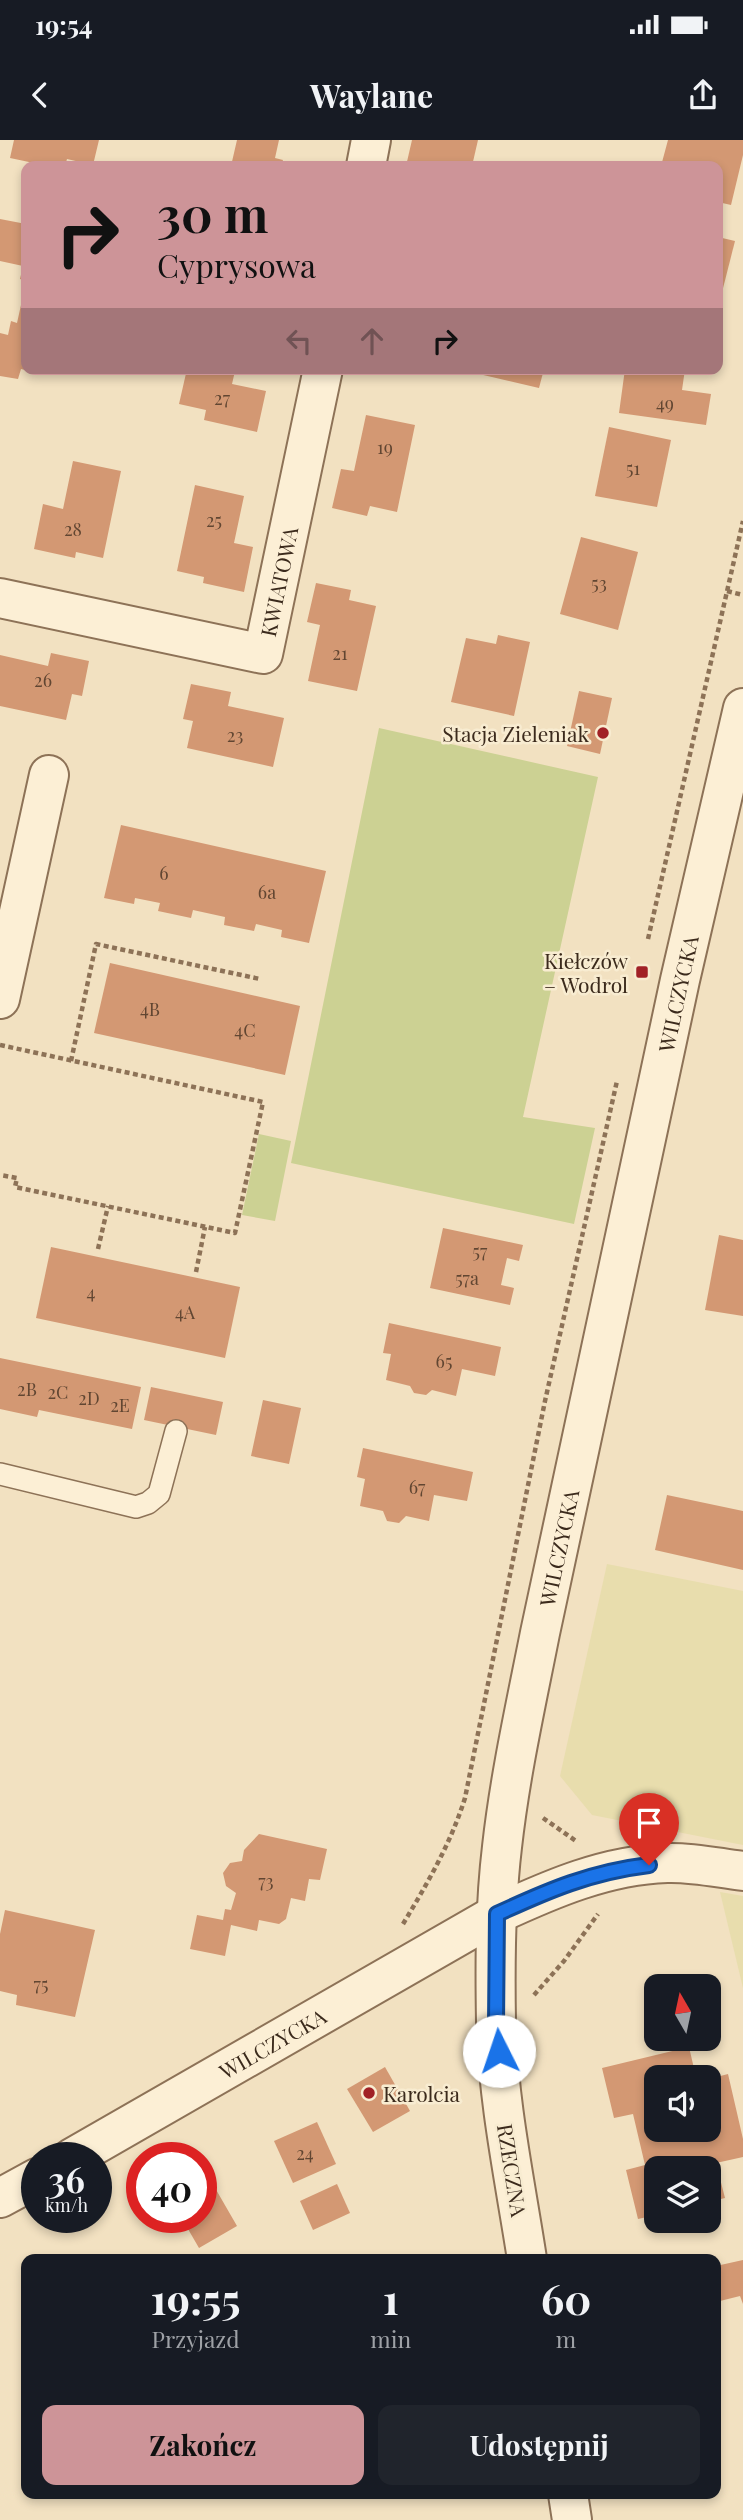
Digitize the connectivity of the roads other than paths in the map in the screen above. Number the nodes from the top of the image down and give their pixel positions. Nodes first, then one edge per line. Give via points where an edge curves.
1 (371, 140) edge
2 (367, 161) edge
3 (322, 375) edge
4 (0, 598) edge
5 (743, 708) edge
6 (49, 775) dead end
7 (0, 999) edge
8 (176, 1432) dead end
9 (0, 1474) edge
10 (743, 1871) edge
11 (497, 1914) junction
12 (100, 2142) edge
13 (21, 2187) edge
14 (0, 2198) edge
15 (526, 2254) edge
16 (569, 2499) edge
17 (572, 2520) edge

1 - 2 street
3 - 4 street, KWIATOWA via 263,654
5 - 11 street, WILCZYCKA via 540,1633 508,1807
6 - 7 street
8 - 9 lane via 159,1494 136,1507
10 - 11 street via 667,1863 625,1868 557,1886
11 - 12 street, WILCZYCKA
11 - 15 street, RZECZNA via 496,2024 503,2106
13 - 14 street
16 - 17 street

